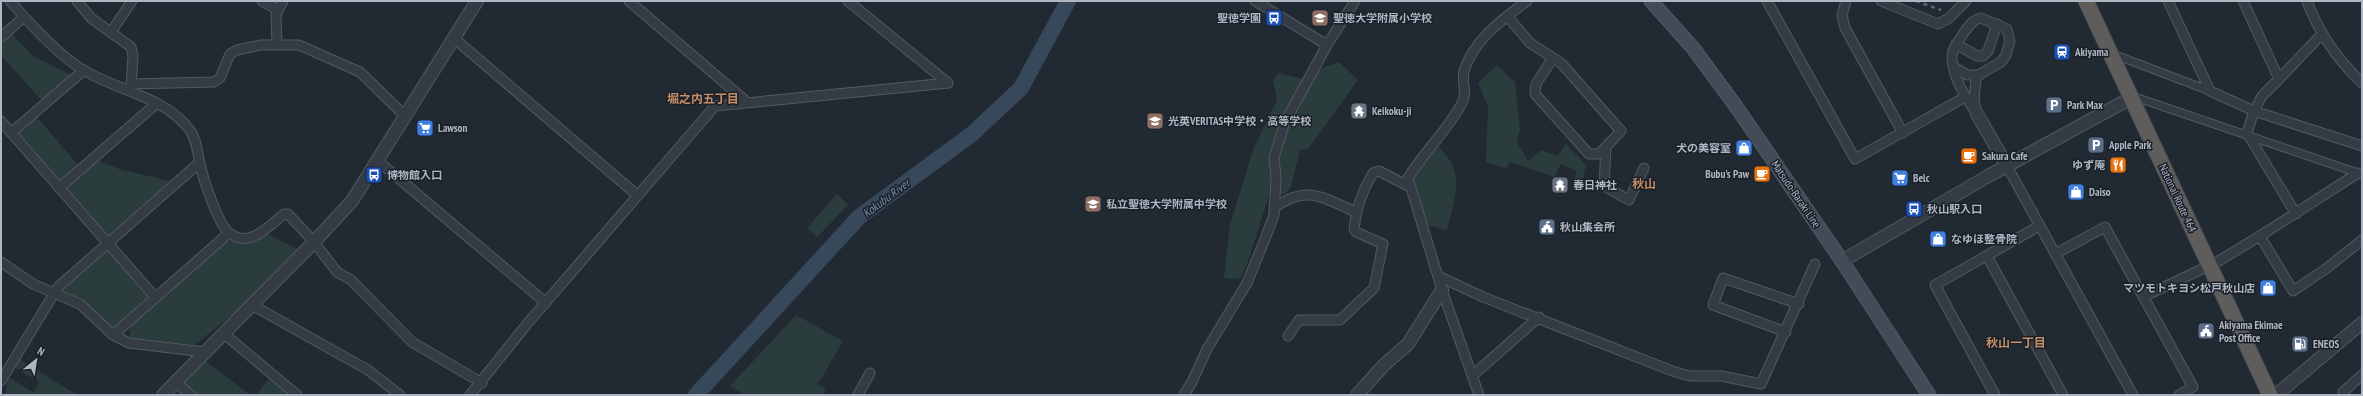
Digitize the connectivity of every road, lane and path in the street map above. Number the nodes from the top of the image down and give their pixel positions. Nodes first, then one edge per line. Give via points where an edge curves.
1 (10, 1) edge
2 (77, 1) edge
3 (132, 1) edge
4 (262, 1) edge
5 (283, 1) edge
6 (629, 1) edge
7 (848, 1) edge
8 (1255, 1) edge
9 (1355, 1) edge
10 (1527, 1) edge
11 (1651, 1) edge
12 (1767, 1) edge
13 (1846, 1) edge
14 (1881, 1) edge
15 (1965, 1) edge
16 (2086, 1) edge
17 (2168, 1) edge
18 (2243, 1) edge
19 (2307, 1) edge
20 (474, 2) edge
21 (278, 10) junction
22 (1507, 16) junction
23 (24, 17) junction
24 (1997, 24) junction
25 (111, 32) junction
26 (2321, 35) junction
27 (1, 37) edge
28 (455, 39) junction
29 (277, 44) junction
30 (1327, 44) junction
31 (1956, 44) junction
32 (2118, 56) dead end
33 (1553, 58) junction
34 (1954, 67) junction
35 (84, 70) junction
36 (1978, 75) junction
37 (2279, 79) junction
38 (2362, 83) edge
39 (131, 88) junction
40 (2210, 91) junction
41 (1965, 97) junction
42 (2135, 98) junction
43 (747, 102) junction
44 (156, 104) junction
45 (2254, 111) junction
46 (1976, 114) junction
47 (406, 117) junction
48 (1, 121) edge
49 (1903, 132) junction
50 (11, 133) junction
51 (2247, 133) junction
52 (2362, 146) edge
53 (1606, 148) junction
54 (378, 161) junction
55 (199, 163) junction
56 (2007, 166) junction
57 (1644, 168) dead end
58 (2360, 173) edge
59 (1410, 187) junction
60 (59, 188) junction
61 (637, 195) junction
62 (1274, 208) junction
63 (1356, 212) junction
64 (2296, 214) junction
65 (2039, 226) junction
66 (229, 233) junction
67 (2260, 236) junction
68 (314, 242) junction
69 (108, 243) junction
70 (2361, 243) edge
71 (2055, 254) junction
72 (1986, 256) junction
73 (1842, 261) junction
74 (1, 262) edge
75 (1815, 264) dead end
76 (2209, 265) junction
77 (1438, 276) junction
78 (1442, 290) junction
79 (53, 294) junction
80 (155, 297) junction
81 (2144, 297) junction
82 (546, 303) junction
83 (1798, 304) junction
84 (252, 305) junction
85 (1538, 317) junction
86 (2362, 323) edge
87 (1786, 332) junction
88 (223, 334) junction
89 (113, 335) junction
90 (1288, 336) dead end
91 (204, 352) junction
92 (870, 373) dead end
93 (2362, 375) edge
94 (1472, 376) junction
95 (1, 381) edge
96 (175, 382) junction
97 (482, 383) junction
98 (163, 395) edge
99 (191, 395) edge
100 (297, 395) edge
101 (400, 395) edge
102 (470, 395) edge
103 (858, 395) edge
104 (1184, 395) edge
105 (1357, 395) edge
106 (1479, 395) edge
107 (1930, 395) edge
108 (1995, 395) edge
109 (2063, 395) edge
110 (2133, 395) edge
111 (2179, 395) edge
112 (2270, 395) edge
113 (2276, 395) edge
114 (2344, 395) edge

1 - 23 street
2 - 25 street via 91,18
3 - 25 street
4 - 21 street
5 - 21 street
6 - 43 street
7 - 43 street via 948,83
8 - 30 street
9 - 30 street
10 - 22 street
11 - 73 main road, Matsudo-Baraki Line via 1693,48 1735,105
12 - 49 street via 1855,159
13 - 49 street via 1842,15 1845,28
14 - 15 street via 1938,24 1949,18
16 - 42 highway, National Route 464
17 - 40 street
18 - 37 street
19 - 26 street
20 - 28 street
21 - 29 street
22 - 33 street via 1530,43
22 - 59 street via 1486,35 1472,53 1464,71 1466,88 1463,101 1451,122 1408,178
23 - 27 street
23 - 35 street
24 - 31 street via 1977,19
24 - 31 street via 1988,51 1983,56 1977,56
24 - 36 street via 2010,33 2006,55 2001,62
25 - 39 street via 131,47
26 - 37 street
26 - 38 street via 2335,55
28 - 47 street
28 - 61 street
29 - 39 street via 249,46 230,54 220,78 214,82
29 - 47 street via 299,45 360,72
30 - 62 street via 1285,122 1278,141 1274,158
31 - 34 street via 1952,56
32 - 40 street
33 - 53 street via 1561,63 1621,131
33 - 53 street via 1536,84 1535,94 1589,154 1599,154
34 - 36 street via 1967,75
34 - 41 street
35 - 39 street
35 - 50 street
36 - 46 street via 1974,100
37 - 45 street via 2262,96
39 - 44 street
40 - 45 street
41 - 46 street
41 - 49 street
42 - 51 street
42 - 56 street
42 - 76 highway, National Route 464
43 - 61 street via 715,106
44 - 55 street via 174,112 191,131 196,142
44 - 60 street
45 - 51 street
45 - 52 street
46 - 56 street
47 - 54 street
48 - 50 street
50 - 60 street
51 - 58 street
51 - 64 street
53 - 57 street via 1604,186 1629,200
54 - 68 street via 352,200
54 - 82 street
55 - 66 street via 204,182
55 - 69 street
56 - 65 street
56 - 73 street
58 - 64 street
59 - 63 street via 1379,171 1373,172 1363,190
59 - 77 street
60 - 69 street
61 - 82 street
62 - 63 street via 1287,198 1315,194
62 - 104 street via 1265,239 1247,283 1207,349
63 - 90 street via 1356,232 1383,244 1374,288 1340,320 1299,320
64 - 67 street
65 - 71 street
65 - 72 street
66 - 68 street via 241,238 254,237 284,214 288,214
66 - 80 street
67 - 70 street via 2293,291
67 - 76 street
68 - 84 street
68 - 97 street via 337,272 351,280 412,342
69 - 79 street via 58,286
69 - 80 street
71 - 81 street via 2105,227
71 - 110 street
72 - 108 street via 1935,285
72 - 109 street
73 - 107 main road, Matsudo-Baraki Line
74 - 79 street
75 - 83 street
76 - 81 street
76 - 112 highway, National Route 464
77 - 78 street
77 - 85 street via 1483,297
78 - 94 street
78 - 105 street via 1408,344
79 - 89 street via 80,304
79 - 95 street
80 - 89 street
81 - 111 street via 2193,387
82 - 97 street
83 - 87 street
83 - 87 street via 1723,278 1714,305
84 - 88 street
84 - 101 street via 368,370
85 - 87 street via 1647,362 1690,376 1721,376 1762,384
85 - 94 street
86 - 113 street
88 - 91 street
88 - 100 street
89 - 91 street via 142,346
91 - 96 street
92 - 103 street
93 - 114 street via 2343,392
94 - 106 street
96 - 98 street
96 - 99 street
97 - 102 street

